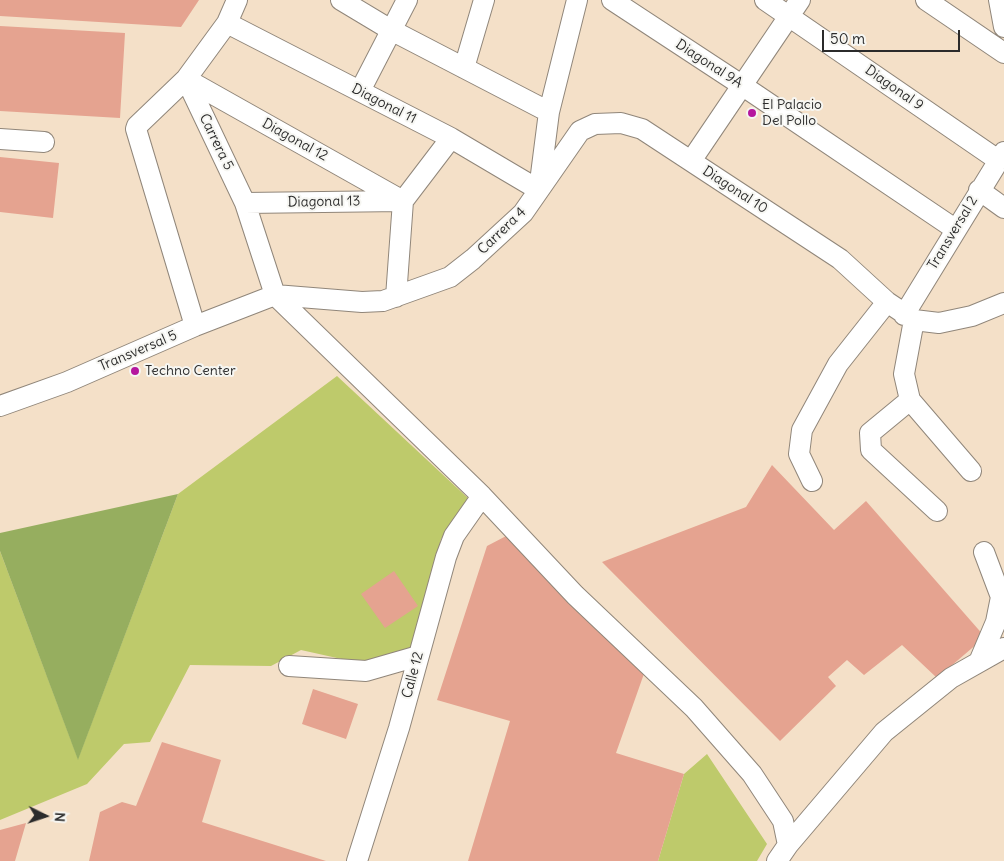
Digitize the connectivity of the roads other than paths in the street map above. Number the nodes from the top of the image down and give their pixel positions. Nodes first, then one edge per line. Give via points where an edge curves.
1 (237, 0) edge
2 (341, 0) edge
3 (406, 0) edge
4 (484, 0) edge
5 (577, 0) edge
6 (612, 0) edge
7 (765, 0) edge
8 (926, 0) edge
9 (999, 0) edge
10 (794, 8) edge
11 (227, 23) junction
12 (1004, 27) edge
13 (391, 30) junction
14 (1004, 53) edge
15 (464, 68) junction
16 (186, 80) junction
17 (743, 86) junction
18 (360, 91) junction
19 (549, 112) junction
20 (451, 138) junction
21 (0, 139) edge
22 (44, 142) dead end
23 (1001, 156) edge
24 (691, 161) junction
25 (539, 190) junction
26 (979, 190) junction
27 (403, 201) junction
28 (245, 203) junction
29 (1004, 208) edge
30 (955, 230) junction
31 (275, 295) junction
32 (396, 297) junction
33 (887, 302) junction
34 (1004, 303) edge
35 (909, 318) junction
36 (195, 326) junction
37 (910, 400) junction
38 (0, 406) edge
39 (971, 470) dead end
40 (812, 480) dead end
41 (482, 496) junction
42 (937, 511) dead end
43 (984, 552) dead end
44 (1004, 648) edge
45 (418, 656) junction
46 (979, 662) junction
47 (290, 666) dead end
48 (788, 844) junction
49 (357, 861) edge
50 (777, 861) edge

1 - 11 street
2 - 13 street
3 - 13 street
4 - 15 street
5 - 19 street, Carrera 4
6 - 17 street, Diagonal 9A
7 - 10 street, Diagonal 9
8 - 14 street
9 - 12 street
10 - 17 street
10 - 23 street, Diagonal 9
11 - 16 street
11 - 18 street, Diagonal 11
13 - 15 street
13 - 18 street
15 - 19 street
16 - 27 street, Diagonal 12
16 - 28 street, Carrera 5
16 - 36 street via 136,129
17 - 24 street
17 - 30 street, Diagonal 9A
18 - 20 street, Diagonal 11
19 - 25 street, Carrera 4
20 - 25 street, Diagonal 11
20 - 27 street
21 - 22 street
23 - 26 street, Transversal 2
24 - 25 street, Diagonal 10 via 642,129 621,123 595,124 580,131
24 - 33 street, Diagonal 10 via 840,258
25 - 32 street, Carrera 4 via 523,213 450,277
26 - 29 street
26 - 30 street, Transversal 2
27 - 28 street, Diagonal 13
27 - 32 street
28 - 31 street, Carrera 5
30 - 35 street, Transversal 2
31 - 32 street, Carrera 4 via 362,302
31 - 36 street, Transversal 5
31 - 41 street
33 - 35 street, Diagonal 10
33 - 40 street via 838,364 802,430 799,454
34 - 35 street via 972,316 939,323
35 - 37 street via 904,374
36 - 38 street, Transversal 5 via 67,382
37 - 39 street
37 - 42 street via 870,434 871,450
41 - 45 street, Calle 12 via 454,536
41 - 48 street via 576,595 694,708 752,774 783,821
43 - 46 street via 1001,597 996,622
44 - 46 street
45 - 47 street via 366,671
45 - 49 street, Calle 12
46 - 48 street via 951,678 884,732
48 - 50 street

